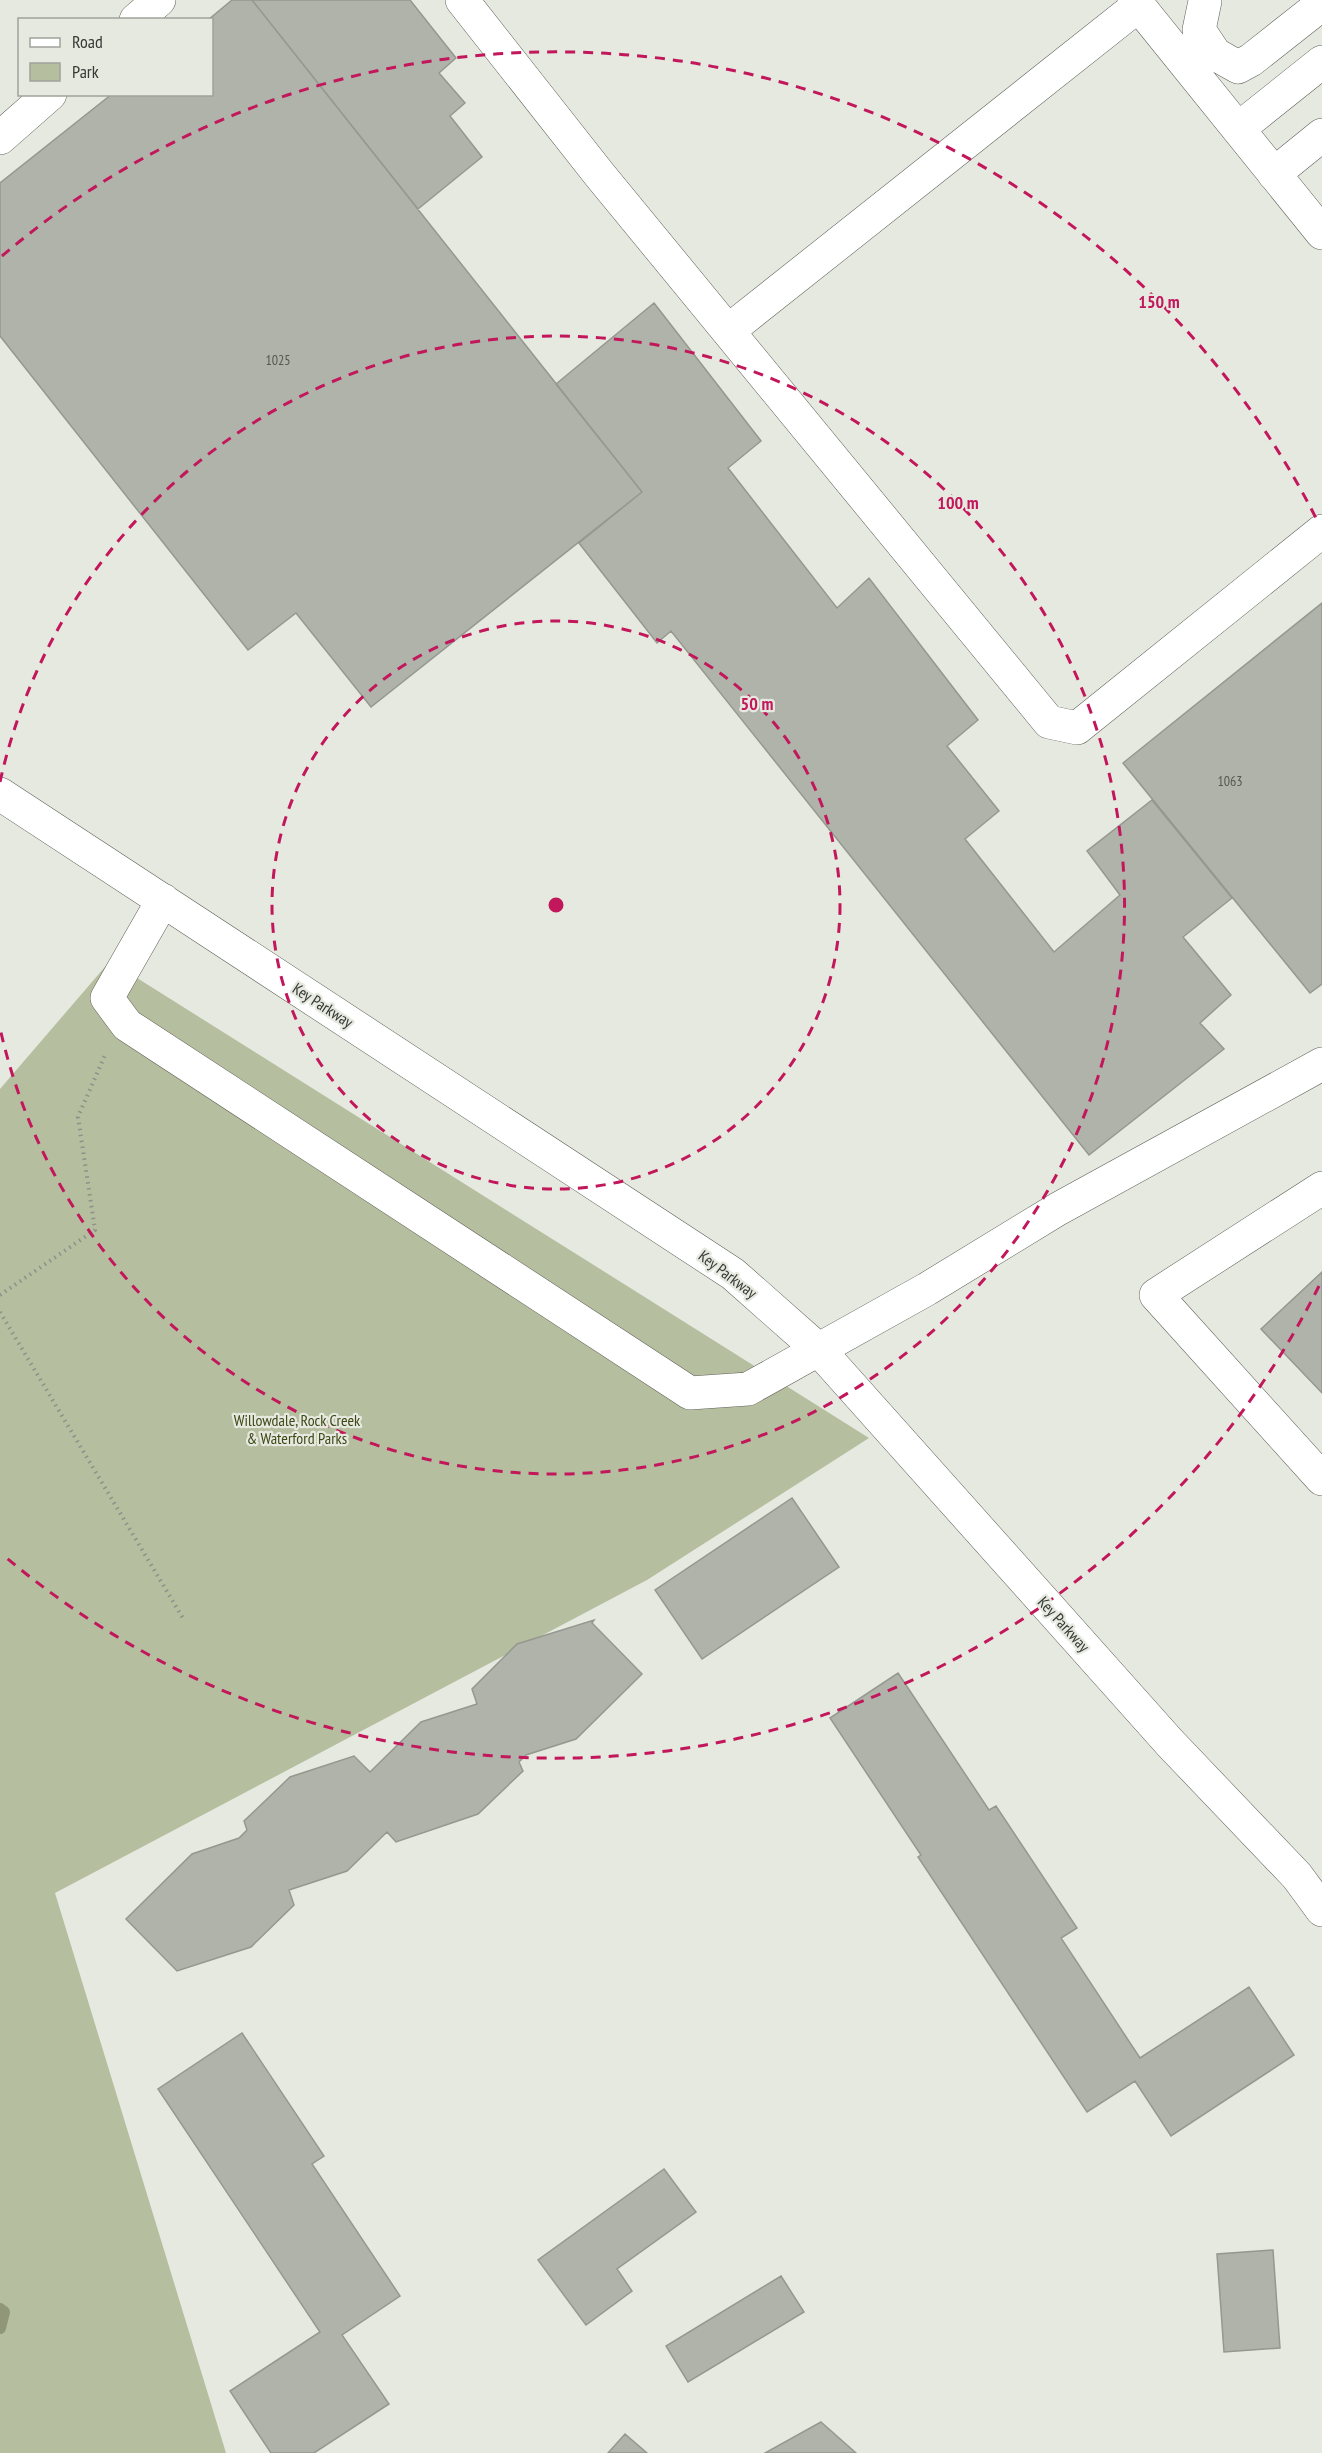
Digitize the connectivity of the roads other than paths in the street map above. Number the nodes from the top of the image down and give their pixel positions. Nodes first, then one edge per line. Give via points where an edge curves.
1 (159, 0) edge
2 (462, 0) edge
3 (1205, 1) edge
4 (1137, 3) edge
5 (1322, 4) edge
6 (138, 18) edge
7 (1322, 62) edge
8 (48, 96) edge
9 (1238, 129) junction
10 (1322, 135) edge
11 (0, 138) edge
12 (1274, 174) junction
13 (1322, 233) edge
14 (728, 331) junction
15 (1322, 531) edge
16 (0, 795) edge
17 (163, 900) junction
18 (1322, 1064) edge
19 (1322, 1188) edge
20 (819, 1350) junction
21 (1322, 1479) edge
22 (1322, 1911) edge

1 - 6 street
2 - 14 street
3 - 5 street via 1199,30 1215,54 1238,67
4 - 9 street
4 - 14 street
7 - 9 street
8 - 11 street
9 - 12 street
10 - 12 street
12 - 13 street
14 - 15 street via 1049,722 1077,728
16 - 17 street, Key Parkway
17 - 20 street, Key Parkway via 733,1274
17 - 20 street via 107,998 128,1025 690,1393 748,1389
18 - 20 street via 1058,1209
19 - 21 street via 1156,1295
20 - 22 street, Key Parkway via 1170,1743 1297,1876

